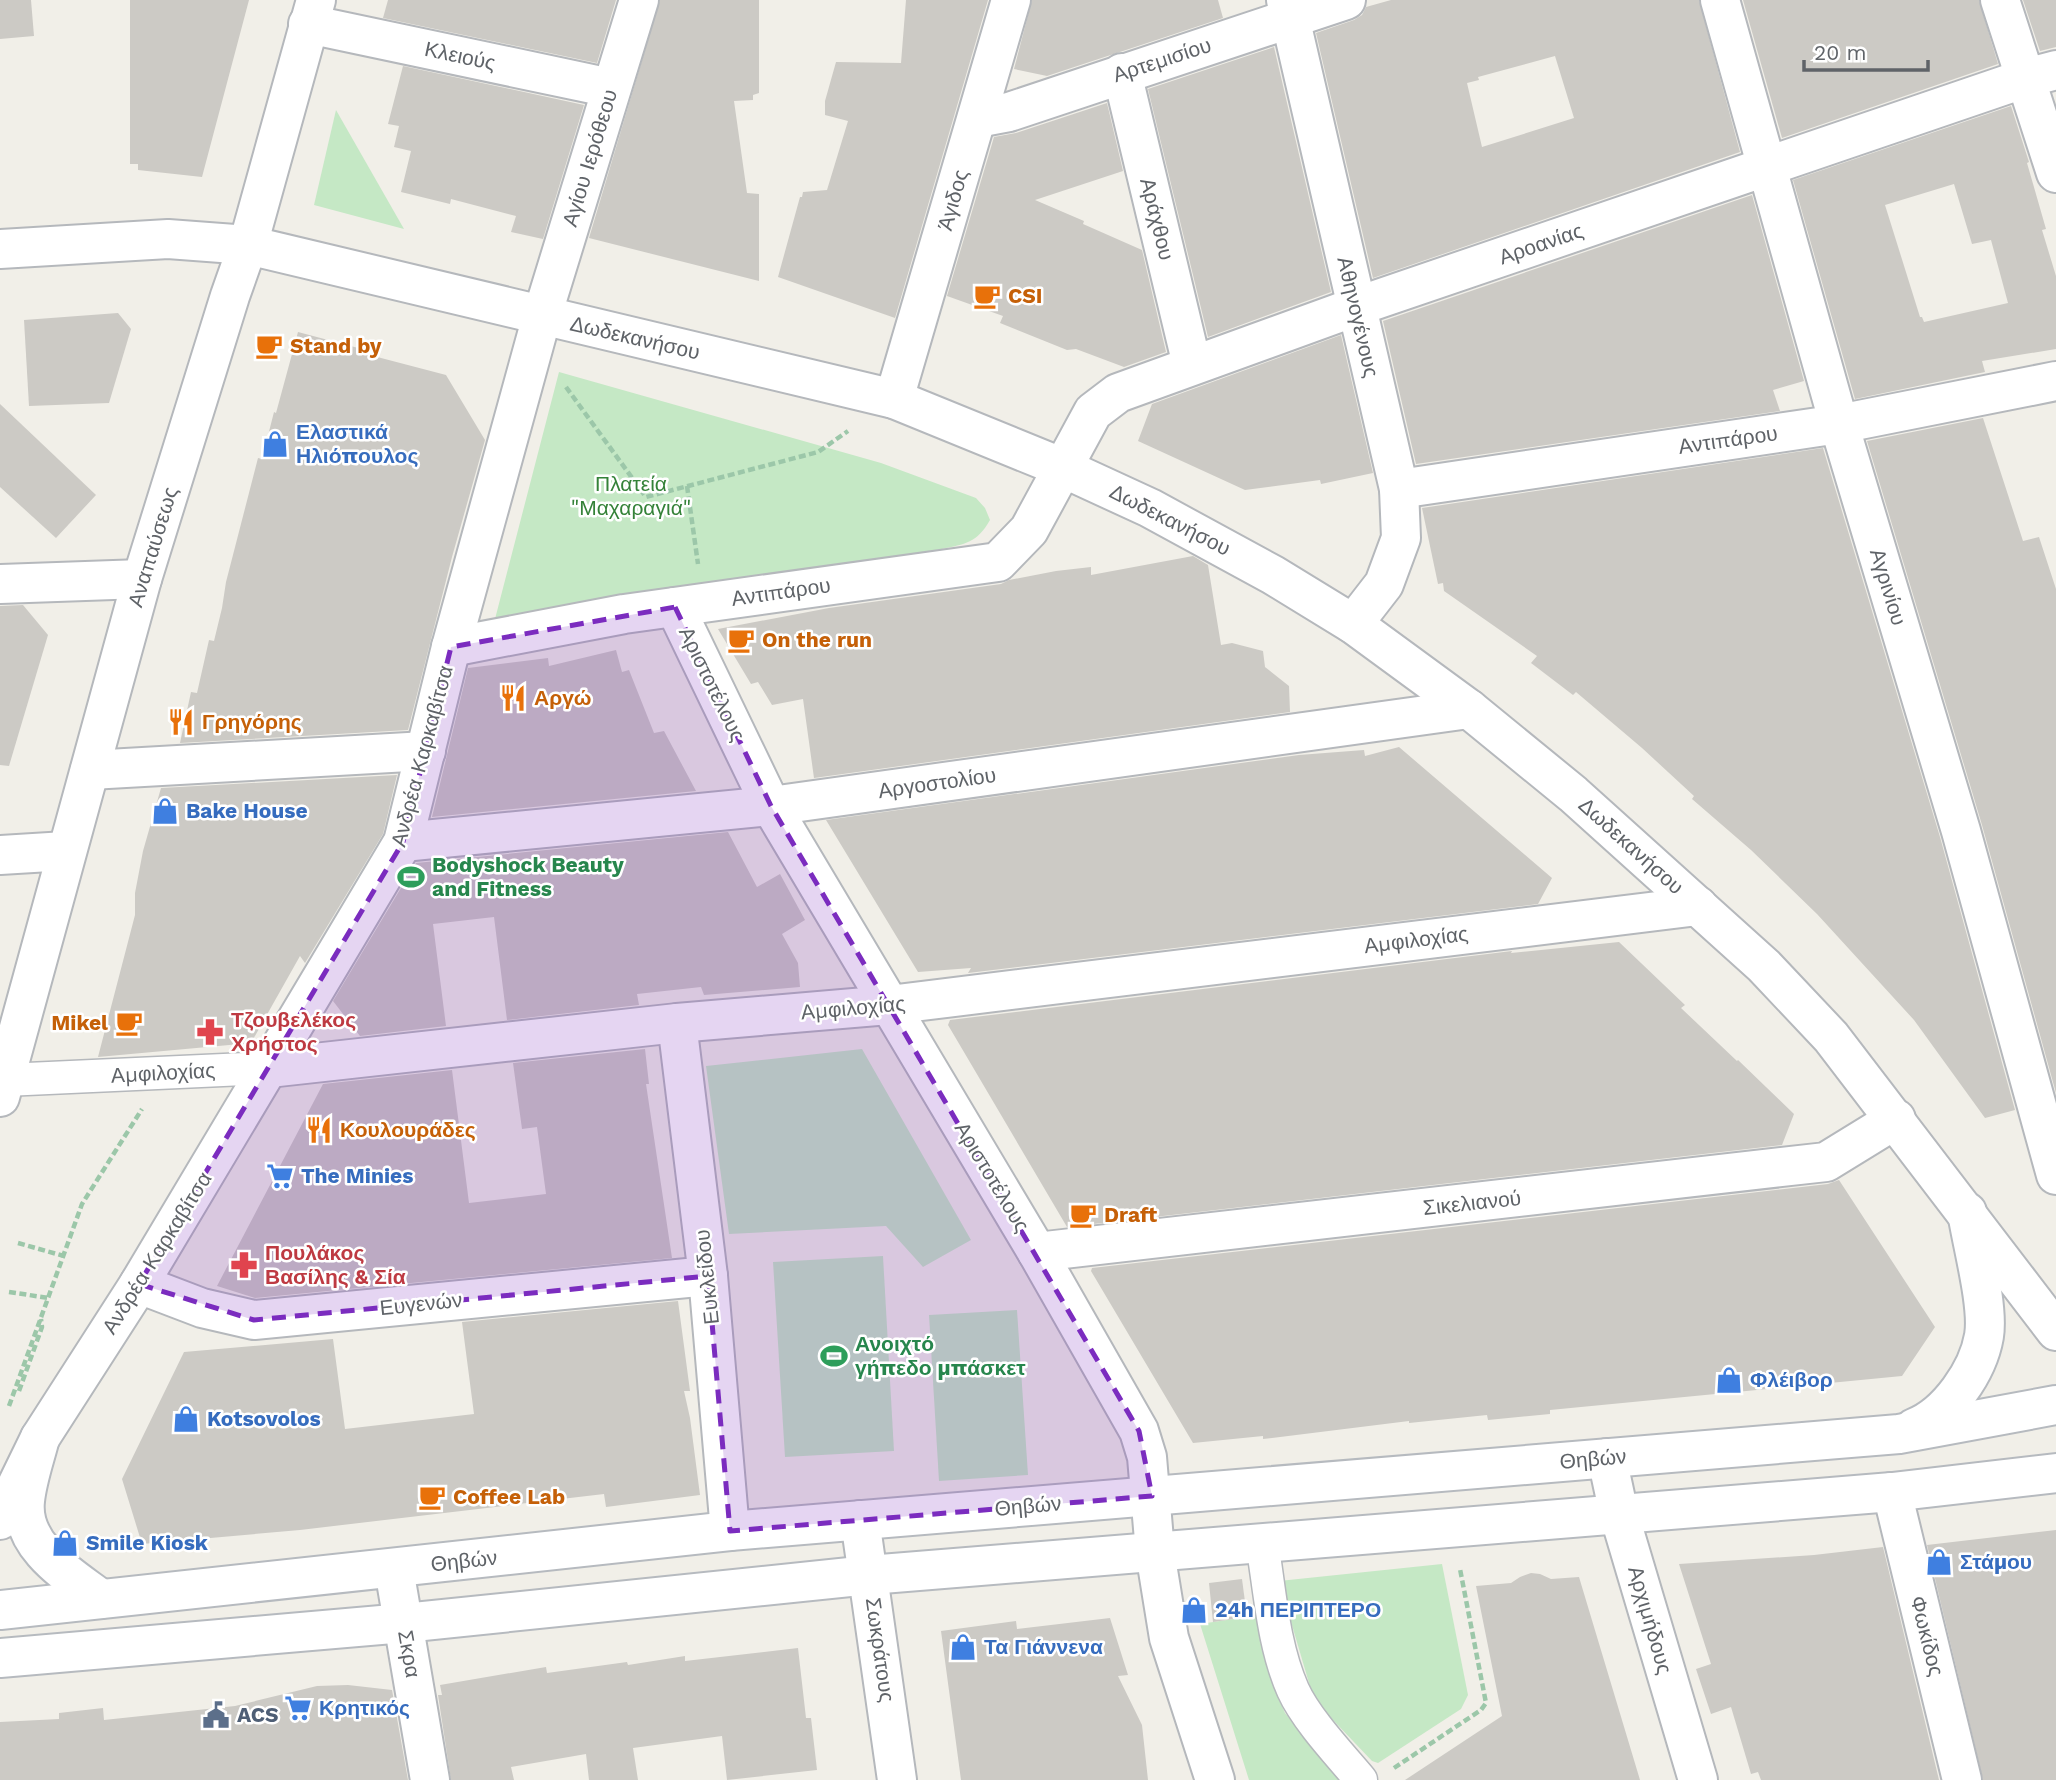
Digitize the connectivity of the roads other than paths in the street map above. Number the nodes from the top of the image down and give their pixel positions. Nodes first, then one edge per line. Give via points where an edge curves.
1 (639, 0) edge
2 (1011, 0) edge
3 (1346, 0) edge
4 (1720, 0) edge
5 (2000, 0) edge
6 (1288, 9) edge
7 (312, 12) edge
8 (1122, 73) junction
9 (2041, 74) edge
10 (611, 88) junction
11 (977, 118) junction
12 (1768, 167) junction
13 (2056, 173) edge
14 (248, 245) junction
15 (0, 249) edge
16 (1355, 307) junction
17 (550, 318) junction
18 (1192, 365) junction
19 (2056, 381) edge
20 (894, 399) junction
21 (1839, 424) junction
22 (1061, 467) junction
23 (1399, 489) junction
24 (142, 579) junction
25 (0, 584) edge
26 (689, 605) junction
27 (1353, 624) junction
28 (451, 647) junction
29 (1469, 709) junction
30 (426, 751) junction
31 (102, 769) junction
32 (771, 806) junction
33 (402, 842) junction
34 (66, 851) junction
35 (0, 855) edge
36 (1698, 906) junction
37 (889, 1005) junction
38 (677, 1023) junction
39 (269, 1068) junction
40 (2, 1088) edge
41 (1896, 1119) junction
42 (2056, 1174) edge
43 (1967, 1212) junction
44 (1037, 1252) junction
45 (708, 1276) junction
46 (139, 1284) junction
47 (2052, 1313) edge
48 (2056, 1405) edge
49 (18, 1425) junction
50 (1899, 1434) junction
51 (1607, 1458) junction
52 (2056, 1473) edge
53 (1892, 1492) junction
54 (1152, 1496) junction
55 (1619, 1514) junction
56 (0, 1520) edge
57 (860, 1520) junction
58 (730, 1531) junction
59 (1262, 1543) junction
60 (1156, 1552) junction
61 (394, 1569) junction
62 (869, 1575) junction
63 (101, 1599) junction
64 (0, 1610) edge
65 (404, 1623) junction
66 (0, 1658) edge
67 (1373, 1776) edge
68 (430, 1780) edge
69 (897, 1780) edge
70 (1215, 1780) edge
71 (1698, 1780) edge
72 (1962, 1780) edge

1 - 10 street, Αγίου Ιερόθεου
2 - 11 street, Άγιδος
3 - 6 street, Αρτεμισίου
4 - 12 street, Αγρινίου
5 - 9 street
6 - 8 street, Αρτεμισίου
6 - 16 street, Αθηνογένους
7 - 10 street, Κλειούς
7 - 14 street, Αναπαύσεως
8 - 11 street, Αρτεμισίου via 1009,112
8 - 18 street, Αράχθου
9 - 12 street, Αροανίας
9 - 13 street
10 - 17 street, Αγίου Ιερόθεου
11 - 20 street, Άγιδος
12 - 16 street, Αροανίας
12 - 21 street, Αγρινίου
14 - 15 street, Δωδεκανήσου via 167,239
14 - 17 street, Δωδεκανήσου
14 - 24 street, Αναπαύσεως
16 - 18 street, Αροανίας
16 - 23 street, Αθηνογένους
17 - 20 street, Δωδεκανήσου
17 - 28 street, Ανδρέα Καρκαβίτσα
18 - 22 street, Αροανίας via 1118,393 1093,412
19 - 21 street, Αντιπάρου
20 - 22 street, Δωδεκανήσου
21 - 23 street, Αντιπάρου
21 - 42 street, Αγρινίου via 1961,831
22 - 26 street, Αντιπάρου via 1029,530 998,562
22 - 27 street, Δωδεκανήσου via 1217,543
23 - 27 street, Αθηνογένους via 1401,538 1384,584
24 - 25 street
24 - 31 street, Αναπαύσεως
26 - 28 street, Αντιπάρου
26 - 32 street, Αριστοτέλους
27 - 29 street, Δωδεκανήσου
28 - 30 street, Ανδρέα Καρκαβίτσα
29 - 32 street, Αργοστολίου
29 - 36 street, Δωδεκανήσου
30 - 31 street
30 - 33 street, Ανδρέα Καρκαβίτσα
31 - 34 street, Αναπαύσεως
32 - 33 street, Αργοστολίου
32 - 37 street, Αριστοτέλους
33 - 39 street, Ανδρέα Καρκαβίτσα
34 - 35 street
34 - 40 street, Αναπαύσεως
36 - 37 street, Αμφιλοχίας
36 - 41 street, Δωδεκανήσου via 1764,966 1831,1037
37 - 38 street, Αμφιλοχίας
37 - 44 street, Αριστοτέλους
38 - 39 street, Αμφιλοχίας
38 - 45 street, Ευκλείδου
39 - 40 street, Αμφιλοχίας
39 - 46 street, Ανδρέα Καρκαβίτσα
41 - 43 street, Δωδεκανήσου
41 - 44 street, Σικελιανού via 1826,1163
43 - 47 street, Δωδεκανήσου
43 - 50 street via 1984,1337 1956,1395 1922,1425
44 - 54 street, Αριστοτέλους via 1139,1431
45 - 46 street, Ευγενών via 254,1320 202,1308
45 - 58 street, Ευκλείδου
46 - 49 street, Ανδρέα Καρκαβίτσα
48 - 50 street, Θηβών
49 - 56 street, Ανδρέα Καρκαβίτσα
49 - 63 street via 26,1520 32,1539
50 - 51 street, Θηβών
51 - 54 street, Θηβών
51 - 55 street, Αρχιμήδους
52 - 53 street
53 - 55 street
53 - 72 street, Φωκίδος
54 - 57 street, Θηβών
54 - 60 street, Αριστοτέλους
55 - 59 street
55 - 71 street, Αρχιμήδους
57 - 58 street, Θηβών
57 - 62 street, Σωκράτους
58 - 61 street, Θηβών
59 - 60 street
59 - 67 street via 1279,1646 1293,1691 1315,1724
60 - 62 street
60 - 70 street, Αριστοτέλους via 1169,1638
61 - 63 street, Θηβών
61 - 65 street, Σκρα
62 - 65 street
62 - 69 street, Σωκράτους
63 - 64 street, Θηβών
65 - 66 street
65 - 68 street, Σκρα

